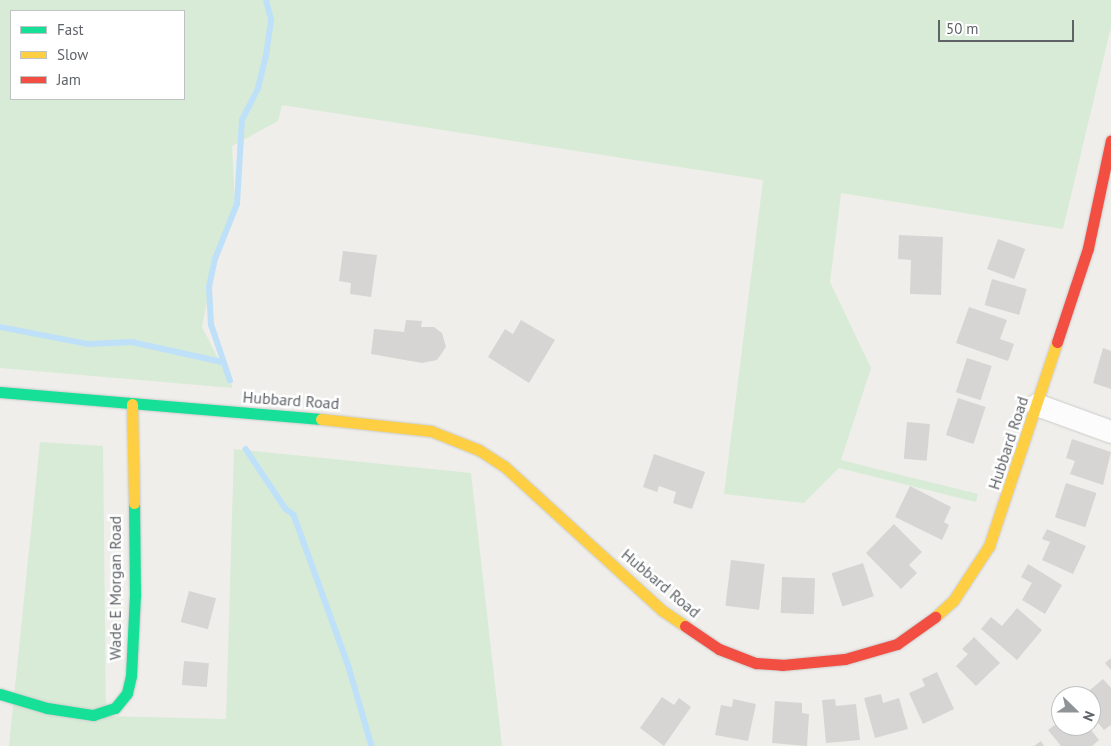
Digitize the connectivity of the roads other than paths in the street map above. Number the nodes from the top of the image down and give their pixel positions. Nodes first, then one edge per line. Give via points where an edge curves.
1 (1111, 140) edge
2 (0, 392) edge
3 (132, 404) junction
4 (1037, 405) junction
5 (1111, 432) edge
6 (0, 694) edge

1 - 4 main road, Hubbard Road via 1088,248
2 - 3 main road, Hubbard Road
3 - 4 main road, Hubbard Road via 360,422 430,431 452,438 504,466 664,611 719,649 756,663 782,666 845,659 897,644 953,601 990,546
3 - 6 main road, Wade E Morgan Road via 135,595 132,676 127,693 115,708 93,715 47,708
4 - 5 street

